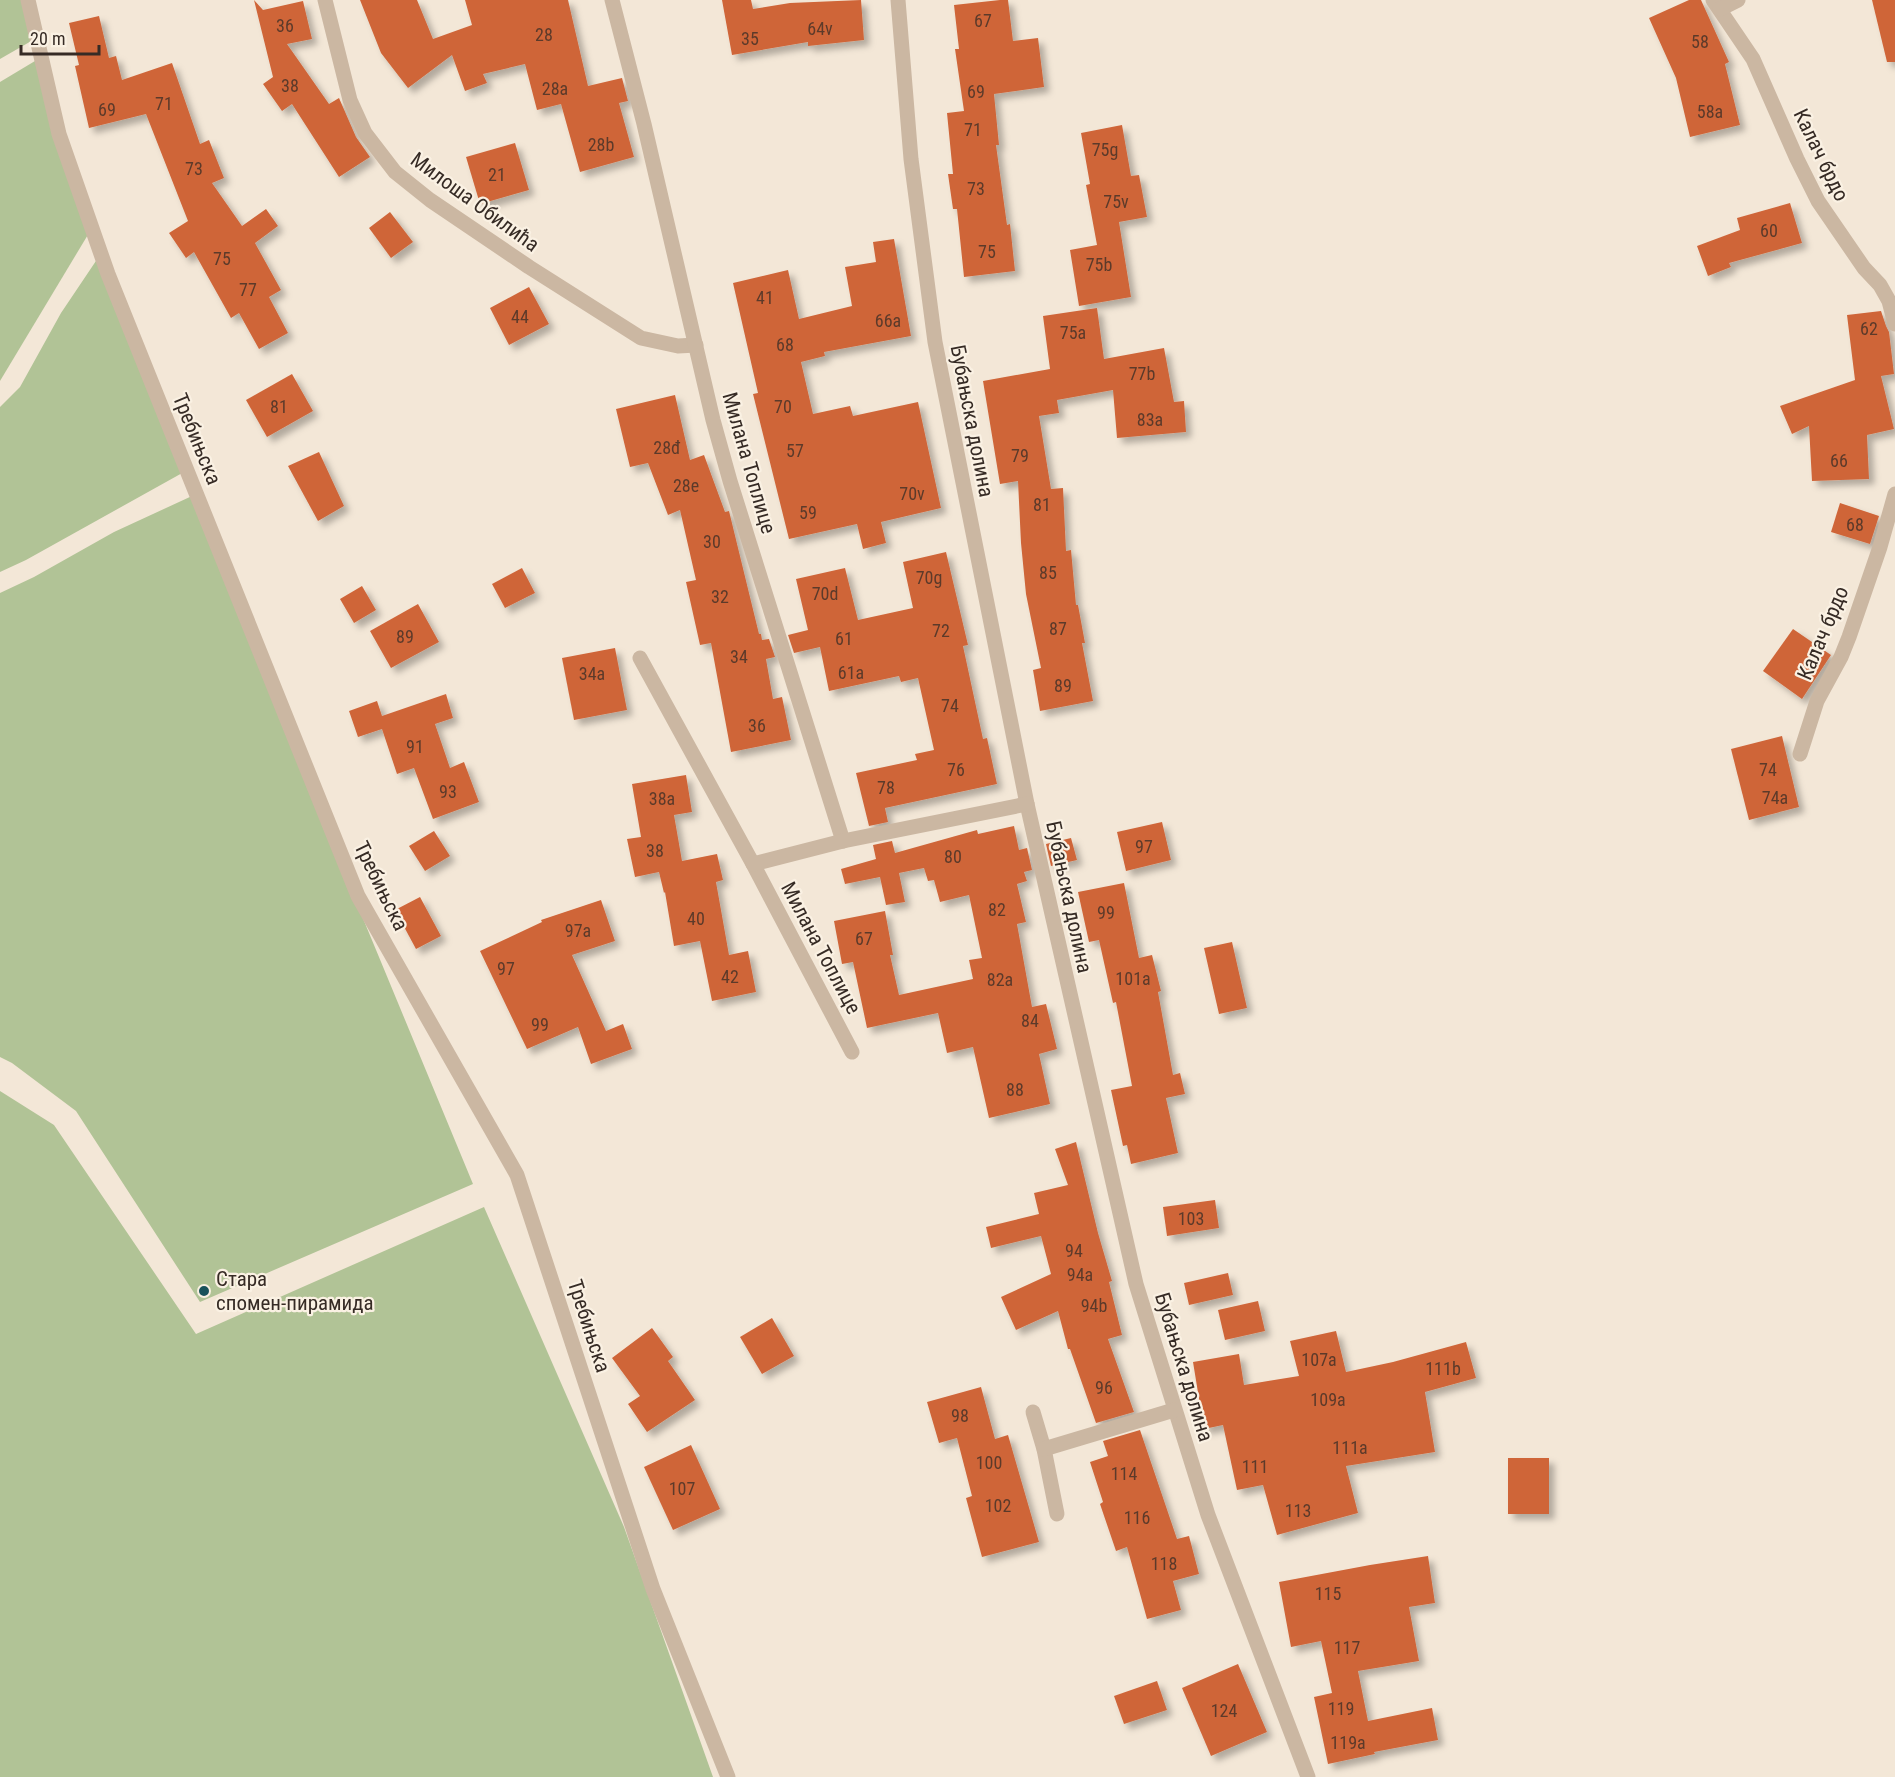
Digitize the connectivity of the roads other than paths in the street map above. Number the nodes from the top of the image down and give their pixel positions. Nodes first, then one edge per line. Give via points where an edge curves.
1 (28, 0) edge
2 (325, 0) edge
3 (612, 0) edge
4 (898, 0) edge
5 (1738, 0) edge
6 (1716, 4) edge
7 (1895, 324) edge
8 (696, 345) junction
9 (1895, 494) edge
10 (640, 658) dead end
11 (1800, 754) dead end
12 (1027, 804) junction
13 (843, 842) junction
14 (753, 864) junction
15 (852, 1052) dead end
16 (1174, 1410) junction
17 (1033, 1412) dead end
18 (1044, 1449) junction
19 (1057, 1514) dead end
20 (728, 1777) edge
21 (1308, 1777) edge

1 - 20 street, Требињска via 59,134 108,274 358,896 517,1175 653,1589
2 - 8 street, Милоша Обилића via 350,100 365,133 395,172 430,200 641,338 678,346
3 - 8 street, Милана Топлице
4 - 12 street, Бубањска долина via 911,159 935,342
5 - 6 street
6 - 7 street, Калач брдо via 1753,59 1818,201 1880,285
8 - 13 street, Милана Топлице via 730,481
9 - 11 street, Калач брдо via 1849,637 1817,701
10 - 14 street, Милана Топлице
12 - 13 street
12 - 16 street, Бубањска долина via 1136,1284
13 - 14 street, Милана Топлице
14 - 15 street, Милана Топлице
16 - 18 street
16 - 21 street, Бубањска долина via 1230,1576
17 - 18 street
18 - 19 street

